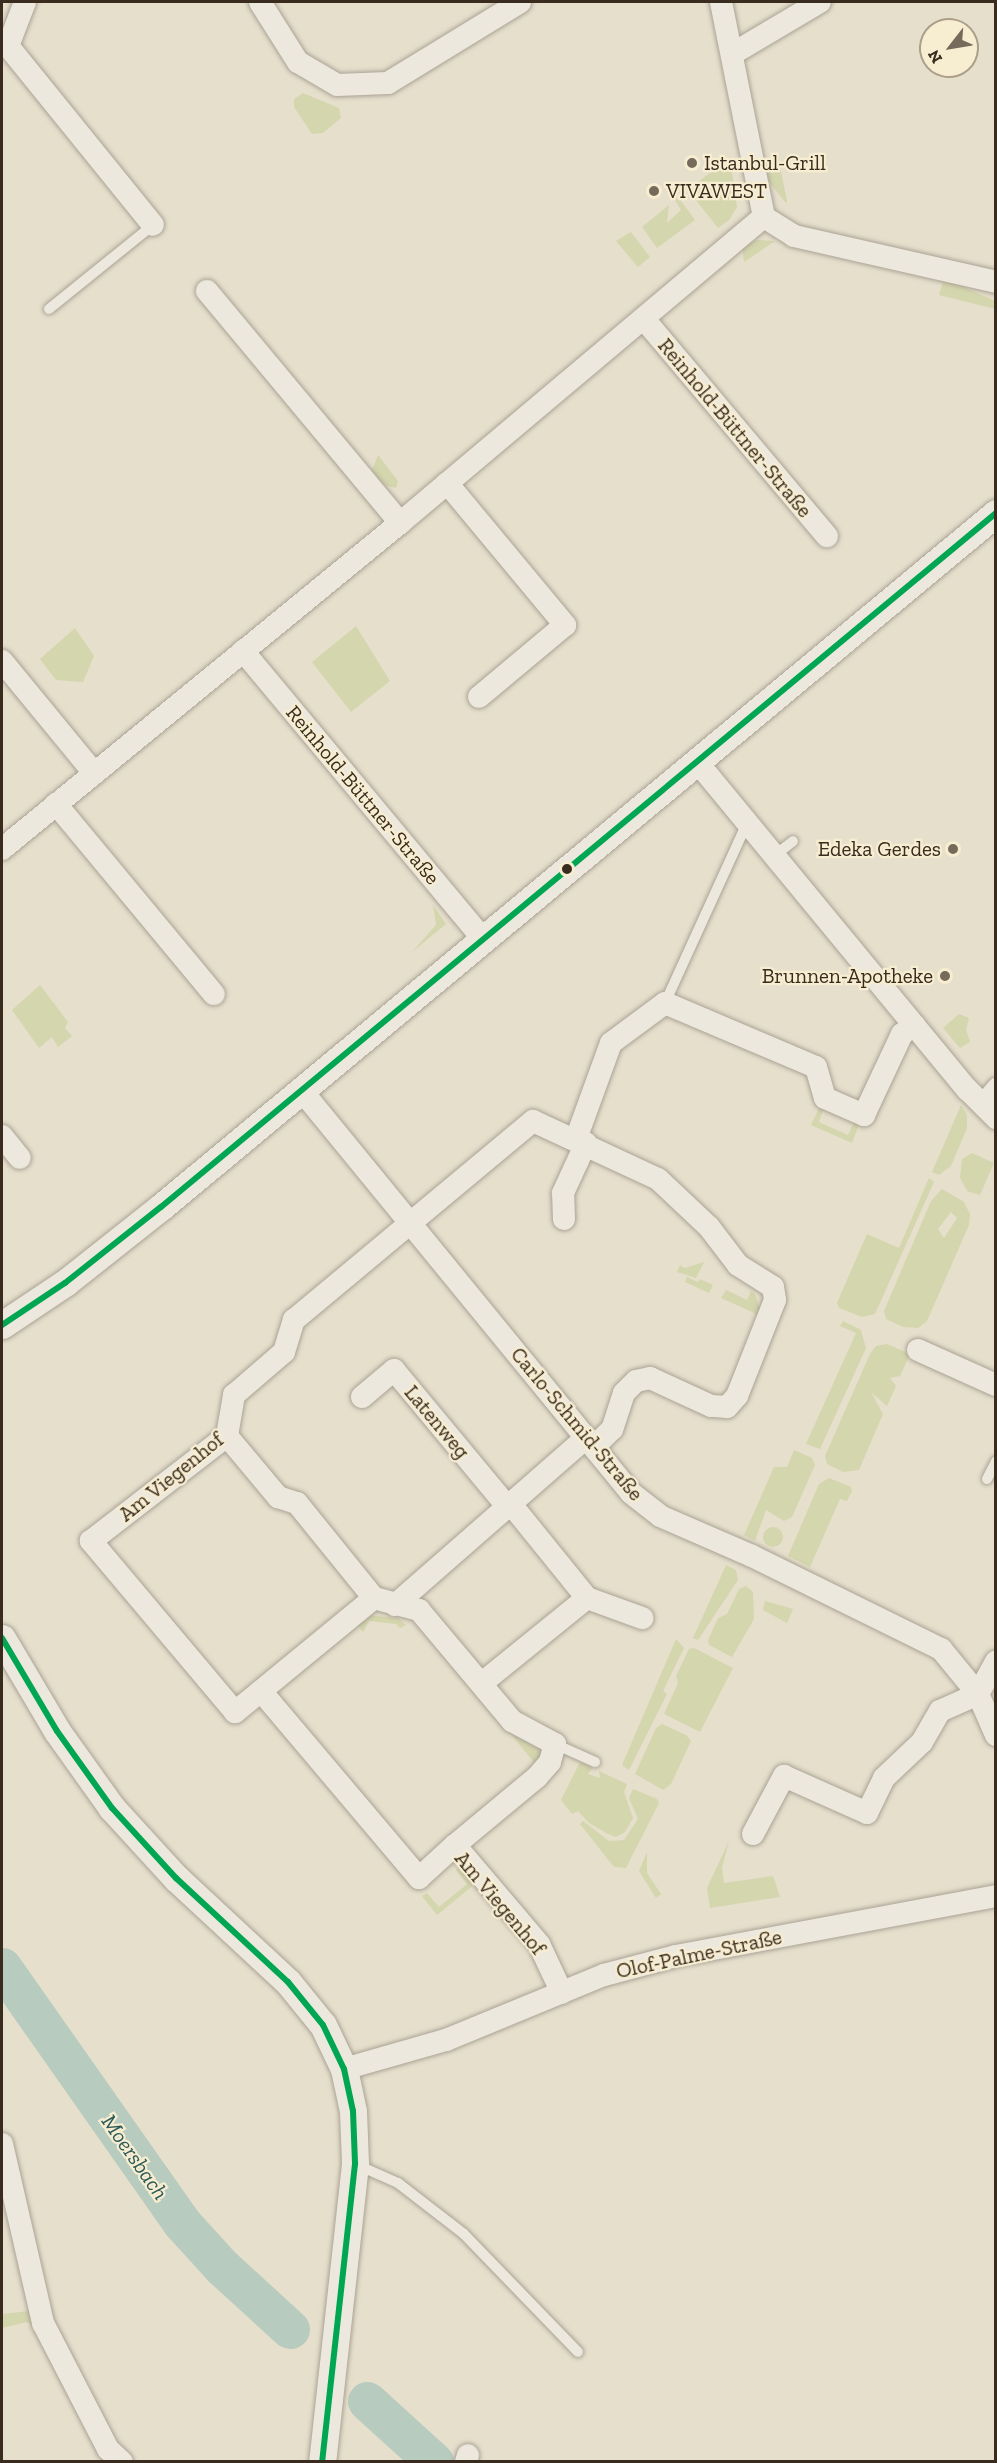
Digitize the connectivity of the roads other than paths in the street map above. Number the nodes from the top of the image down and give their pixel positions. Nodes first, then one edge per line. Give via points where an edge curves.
1 (26, 2) edge
2 (260, 2) edge
3 (520, 2) edge
4 (722, 2) edge
5 (820, 2) edge
6 (5, 45) edge
7 (732, 54) junction
8 (764, 217) junction
9 (153, 225) joint
10 (996, 282) edge
11 (207, 291) dead end
12 (49, 309) dead end
13 (644, 320) junction
14 (447, 483) junction
15 (996, 513) edge
16 (400, 523) junction
17 (826, 536) dead end
18 (243, 651) junction
19 (2, 661) edge
20 (479, 697) dead end
21 (698, 763) junction
22 (94, 773) junction
23 (56, 804) junction
24 (747, 823) junction
25 (793, 841) dead end
26 (2, 849) edge
27 (774, 856) junction
28 (483, 939) junction
29 (214, 994) dead end
30 (665, 1003) junction
31 (914, 1025) junction
32 (302, 1091) junction
33 (991, 1102) edge
34 (2, 1136) edge
35 (581, 1141) junction
36 (20, 1158) dead end
37 (564, 1219) dead end
38 (411, 1223) junction
39 (2, 1325) edge
40 (918, 1350) dead end
41 (996, 1385) edge
42 (362, 1396) dead end
43 (227, 1436) junction
44 (590, 1442) junction
45 (996, 1461) edge
46 (987, 1479) dead end
47 (509, 1504) junction
48 (587, 1598) junction
49 (384, 1602) junction
50 (642, 1618) dead end
51 (2, 1638) edge
52 (996, 1662) edge
53 (482, 1683) junction
54 (261, 1691) junction
55 (978, 1694) junction
56 (996, 1736) edge
57 (555, 1744) junction
58 (595, 1762) dead end
59 (753, 1834) dead end
60 (455, 1845) junction
61 (996, 1896) edge
62 (562, 1994) junction
63 (344, 2069) junction
64 (2, 2144) edge
65 (355, 2164) junction
66 (578, 2352) dead end
67 (122, 2462) edge
68 (322, 2462) edge

1 - 6 street
2 - 3 street via 298,62 337,85 387,83
4 - 7 street
5 - 7 street
6 - 9 street
7 - 8 street
8 - 10 street via 794,236
8 - 13 street, Reinhold-Büttner-Straße
9 - 12 lane
11 - 16 street
13 - 14 street, Reinhold-Büttner-Straße
13 - 17 street, Reinhold-Büttner-Straße
14 - 16 street, Reinhold-Büttner-Straße
14 - 20 street via 565,625
15 - 21 street
16 - 18 street, Reinhold-Büttner-Straße
18 - 22 street, Reinhold-Büttner-Straße
18 - 28 street, Reinhold-Büttner-Straße
19 - 22 street
21 - 24 street
21 - 28 street
22 - 23 street, Reinhold-Büttner-Straße
23 - 26 street, Reinhold-Büttner-Straße
23 - 29 street
24 - 27 street
24 - 30 lane
25 - 27 lane
27 - 31 street
28 - 32 street
30 - 31 street via 816,1067 825,1098 864,1115 902,1034
30 - 35 street via 611,1043
31 - 33 street
32 - 38 street, Carlo-Schmid-Straße
32 - 39 street via 101,1255
34 - 36 street
35 - 37 street via 563,1193
35 - 38 street, Am Viegenhof via 533,1121
35 - 44 street via 658,1179 709,1227 738,1265 773,1287 775,1300 737,1396 727,1407 711,1406 650,1378 636,1381 624,1393 612,1429
38 - 43 street, Am Viegenhof via 294,1320 284,1352 234,1395
38 - 44 street, Carlo-Schmid-Straße
40 - 41 street
42 - 47 street, Latenweg via 394,1370
43 - 49 street via 278,1497 297,1503
43 - 54 street, Am Viegenhof via 91,1541 235,1712
44 - 47 street
44 - 55 street, Carlo-Schmid-Straße via 631,1493 660,1516 752,1556 941,1649
45 - 46 lane
47 - 48 street
47 - 49 street
48 - 50 street
48 - 53 street
49 - 53 street via 419,1610
49 - 54 street, Am Viegenhof
51 - 63 street via 57,1731 112,1808 176,1878 288,1982 323,2025
52 - 55 street
53 - 57 street via 512,1721
54 - 60 street, Am Viegenhof via 419,1878
55 - 56 street, Carlo-Schmid-Straße
55 - 59 street via 940,1711 922,1742 884,1778 867,1813 784,1776
57 - 58 lane
57 - 60 street via 550,1762 537,1777
60 - 62 street, Am Viegenhof via 539,1944
61 - 62 street, Olof-Palme-Straße via 676,1956 604,1975
62 - 63 street, Olof-Palme-Straße via 446,2040
63 - 65 street via 353,2111
64 - 67 street via 43,2324 108,2449
65 - 66 lane via 398,2183 464,2234
65 - 68 street

